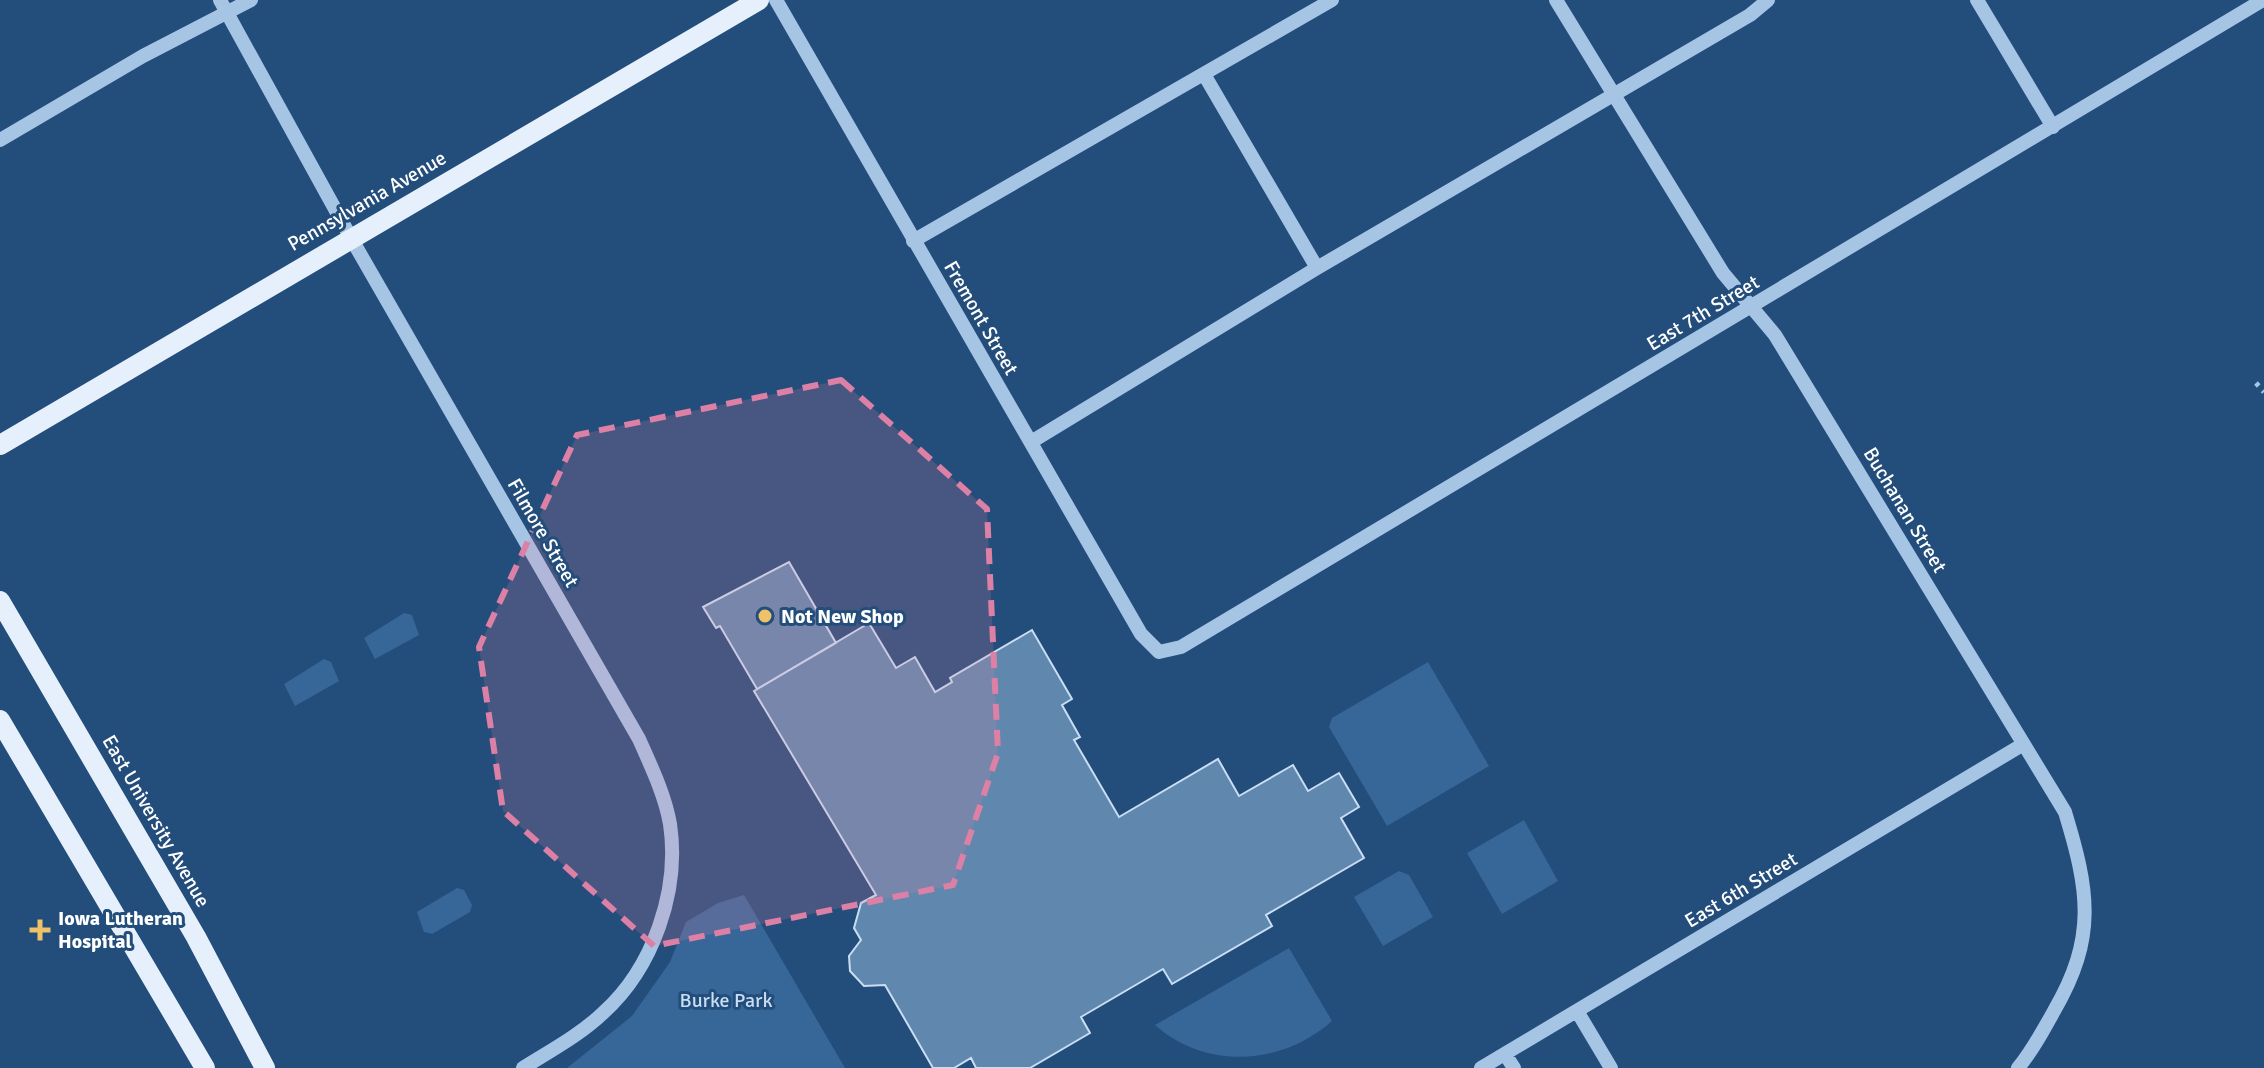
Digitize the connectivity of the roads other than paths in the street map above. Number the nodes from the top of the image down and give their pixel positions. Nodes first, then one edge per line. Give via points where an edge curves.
1 (251, 0) edge
2 (759, 0) edge
3 (776, 0) edge
4 (1332, 0) edge
5 (1556, 0) edge
6 (1768, 0) edge
7 (1977, 0) edge
8 (2263, 0) edge
9 (224, 6) edge
10 (1205, 76) junction
11 (1614, 96) junction
12 (2053, 127) junction
13 (0, 140) edge
14 (351, 238) junction
15 (913, 241) junction
16 (1317, 268) junction
17 (1751, 307) junction
18 (1031, 442) junction
19 (0, 445) edge
20 (0, 601) edge
21 (1159, 652) joint
22 (0, 720) edge
23 (2022, 745) junction
24 (1577, 1011) junction
25 (1505, 1054) junction
26 (205, 1068) edge
27 (265, 1068) edge
28 (523, 1068) edge
29 (1481, 1068) edge
30 (1514, 1068) edge
31 (1611, 1068) edge
32 (2018, 1068) edge

1 - 9 street
2 - 14 main road, Pennsylvania Avenue
3 - 15 street, Fremont Street
4 - 10 street
5 - 11 street, Buchanan Street
6 - 11 street
7 - 12 street
8 - 12 street, East 7th Street
9 - 13 street
9 - 14 street, Filmore Street
10 - 15 street
10 - 16 street
11 - 16 street
11 - 17 street, Buchanan Street via 1723,273
12 - 17 street, East 7th Street
14 - 19 main road, Pennsylvania Avenue
14 - 28 street, Filmore Street via 639,739 670,823 668,900 644,960 605,1012
15 - 18 street, Fremont Street
16 - 18 street
17 - 21 street, East 7th Street via 1181,647
17 - 23 street, Buchanan Street via 1775,335
18 - 21 street, Fremont Street via 1141,634
20 - 27 main road, East University Avenue via 158,871
22 - 26 main road
23 - 24 street, East 6th Street
23 - 32 street, Buchanan Street via 2065,812 2085,879 2087,909 2073,978
24 - 25 street, East 6th Street
24 - 31 street
25 - 29 street, East 6th Street
25 - 30 street

